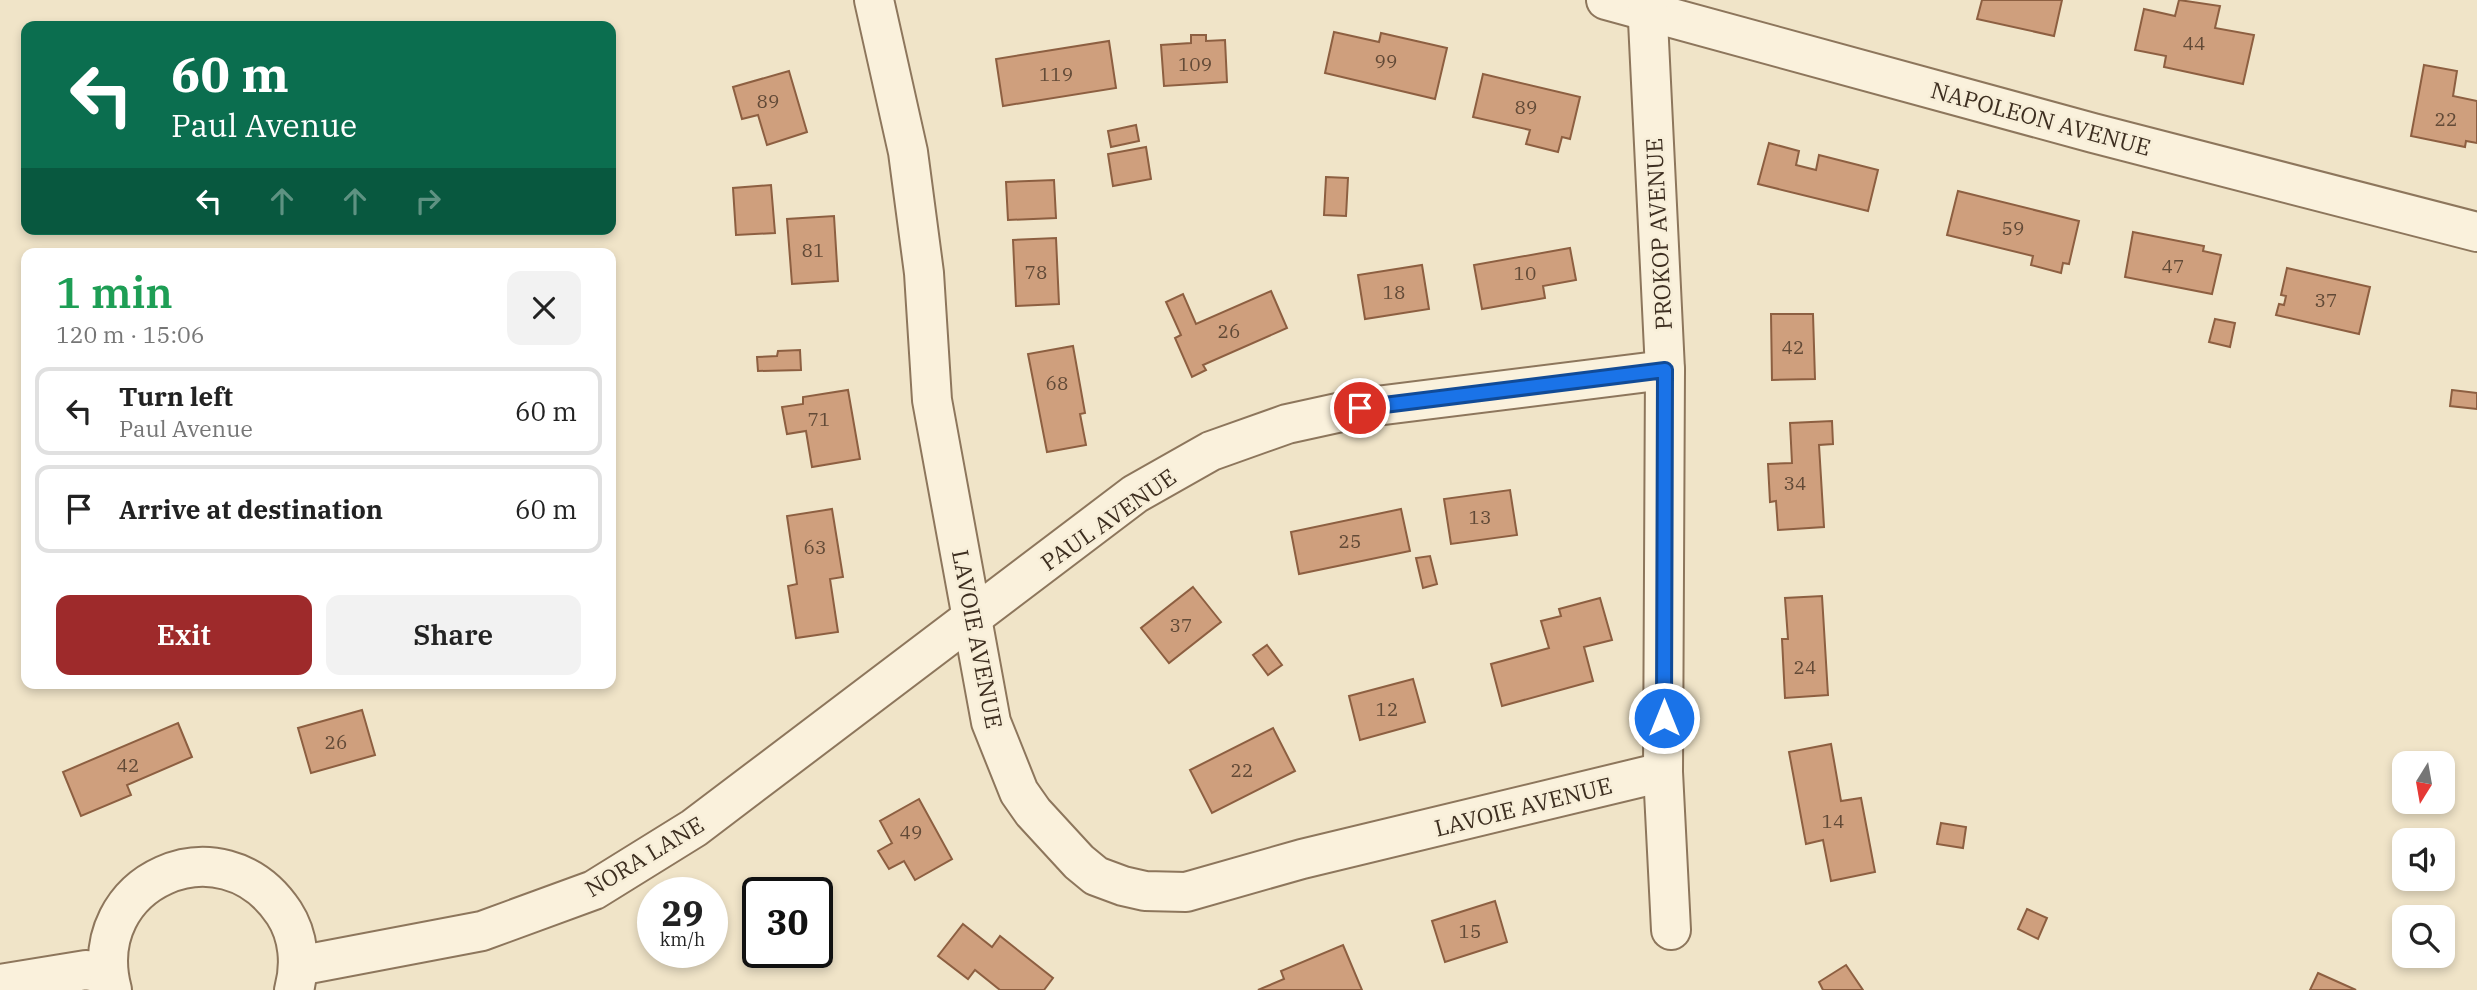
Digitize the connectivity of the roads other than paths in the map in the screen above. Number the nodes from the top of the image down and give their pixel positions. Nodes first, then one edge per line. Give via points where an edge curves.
1 (874, 0) edge
2 (1605, 0) edge
3 (1647, 5) edge
4 (2477, 232) edge
5 (1665, 370) junction
6 (974, 617) junction
7 (1663, 772) junction
8 (1671, 930) dead end
9 (296, 978) edge
10 (110, 982) edge
11 (0, 984) edge

1 - 6 street, LAVOIE AVENUE via 908,152 924,273 932,400
2 - 3 street, NAPOLEON AVENUE
3 - 4 street, NAPOLEON AVENUE via 2080,129
3 - 5 street, PROKOP AVENUE
5 - 6 street, PAUL AVENUE via 1360,408 1243,437 1135,494
5 - 7 street, PROKOP AVENUE
6 - 7 street, LAVOIE AVENUE via 991,722 1019,792 1087,869 1133,888 1201,889 1302,859
6 - 9 street, NORA LANE via 694,828 594,890 482,931
7 - 8 street, PROKOP AVENUE
9 - 10 street, NORA LANE via 296,941 274,898 256,882 211,866 163,875 142,887 125,905 108,950
10 - 11 street, NORA LANE via 86,970

